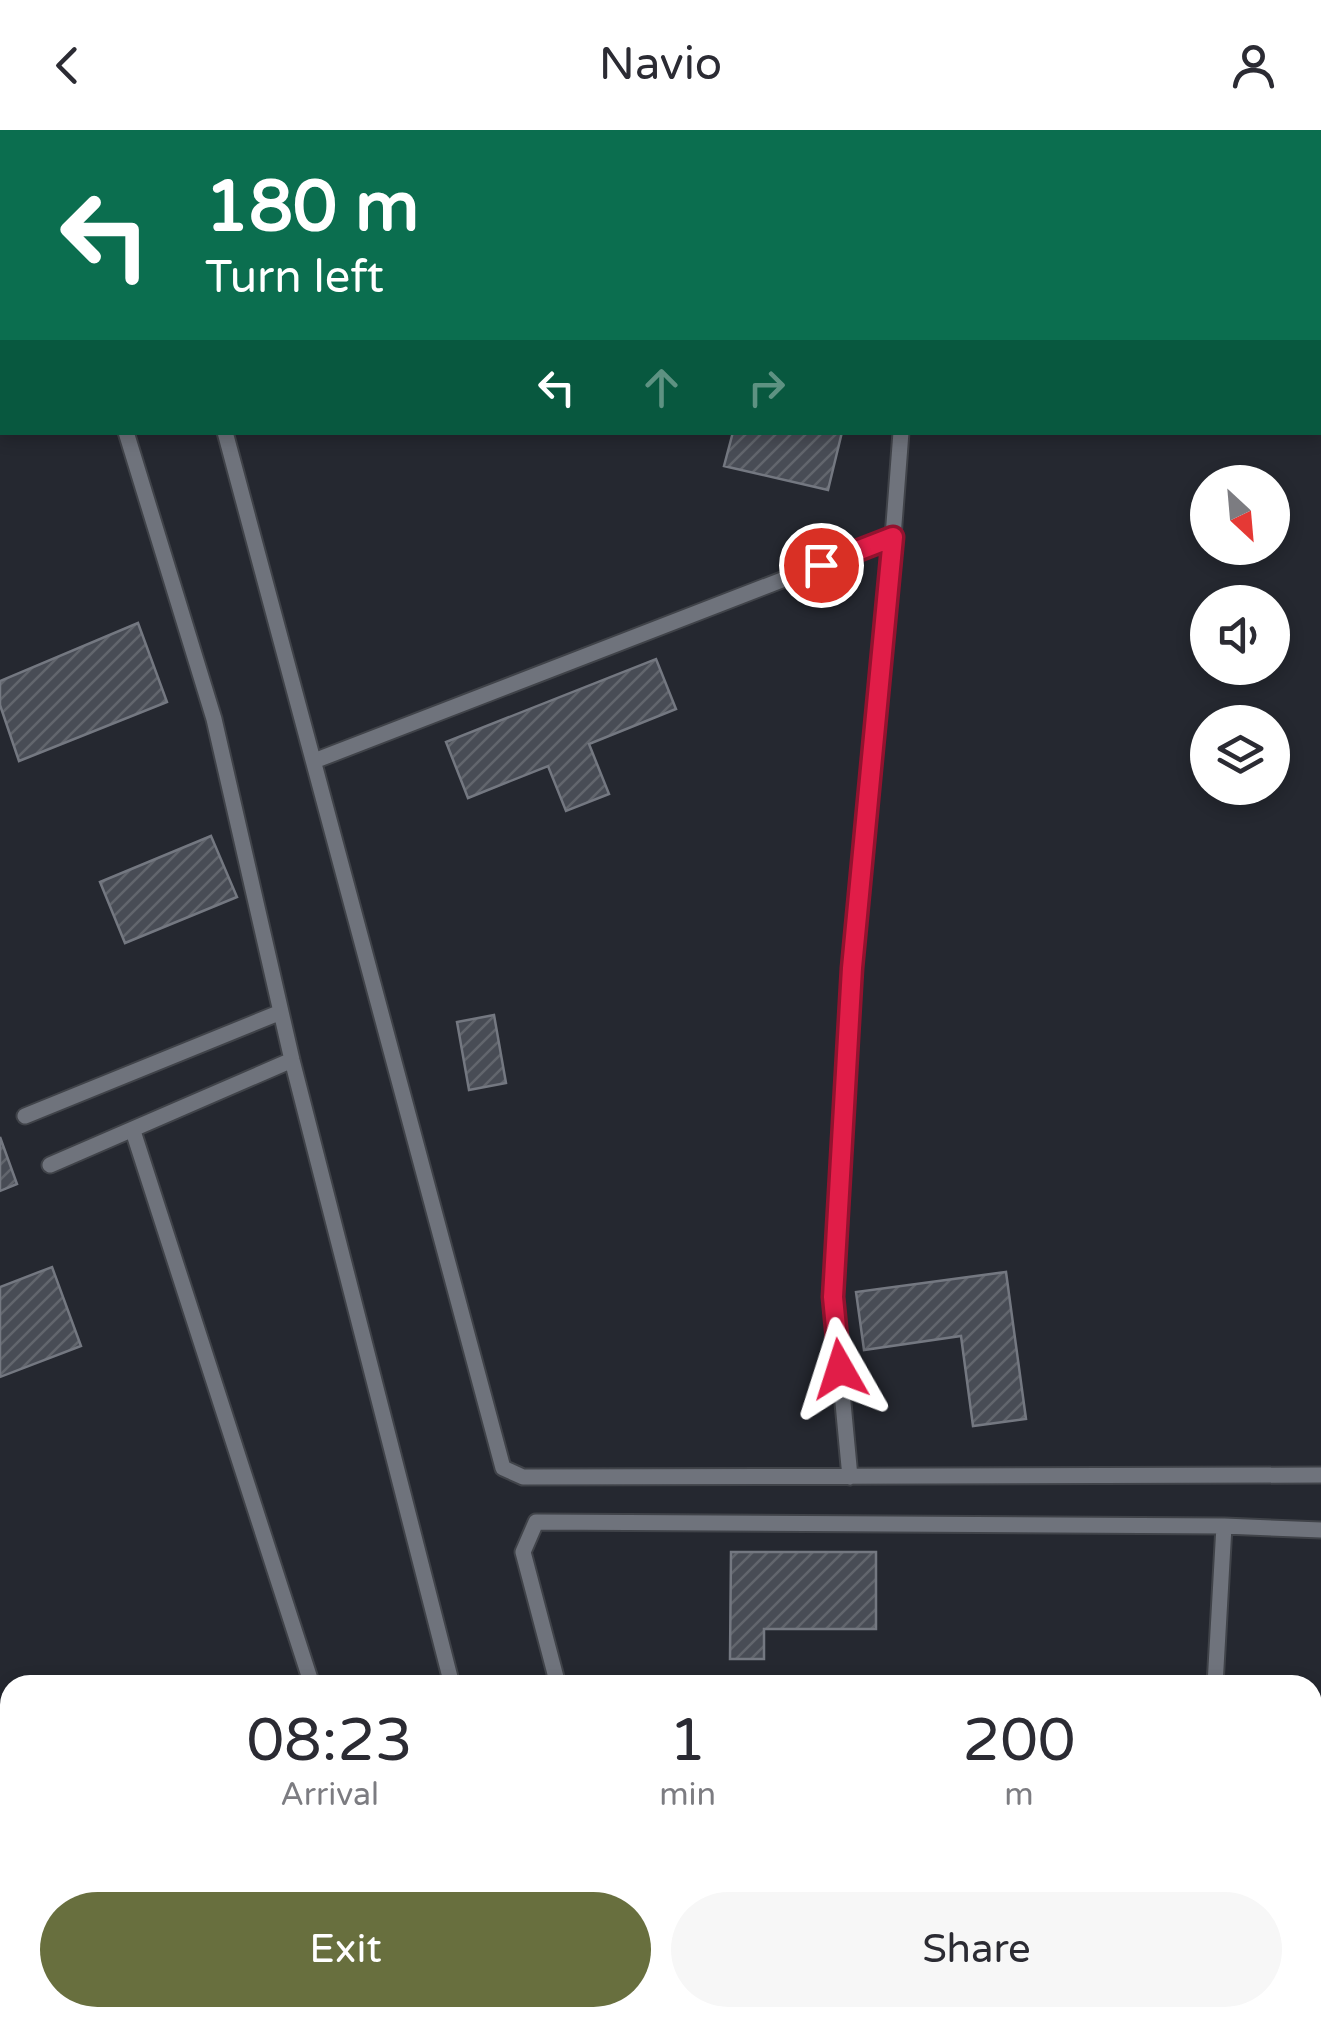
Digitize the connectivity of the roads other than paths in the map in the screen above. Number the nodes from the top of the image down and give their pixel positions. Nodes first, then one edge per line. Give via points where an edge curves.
1 (127, 435) edge
2 (226, 435) edge
3 (900, 435) edge
4 (893, 537) junction
5 (314, 761) junction
6 (281, 1012) junction
7 (292, 1060) junction
8 (25, 1116) dead end
9 (132, 1131) junction
10 (50, 1165) dead end
11 (1321, 1475) edge
12 (850, 1477) junction
13 (1224, 1526) junction
14 (1321, 1530) edge
15 (309, 1675) edge
16 (449, 1675) edge
17 (555, 1675) edge
18 (1216, 1675) edge

1 - 6 lane via 214,718
2 - 5 lane
3 - 4 lane
4 - 5 lane
4 - 12 lane via 852,968 833,1297
5 - 12 lane via 502,1468 524,1477
6 - 7 lane
6 - 8 lane
7 - 9 lane
7 - 16 lane
9 - 10 lane
9 - 15 lane
11 - 12 lane
13 - 14 lane
13 - 17 lane via 536,1522 523,1552
13 - 18 lane

